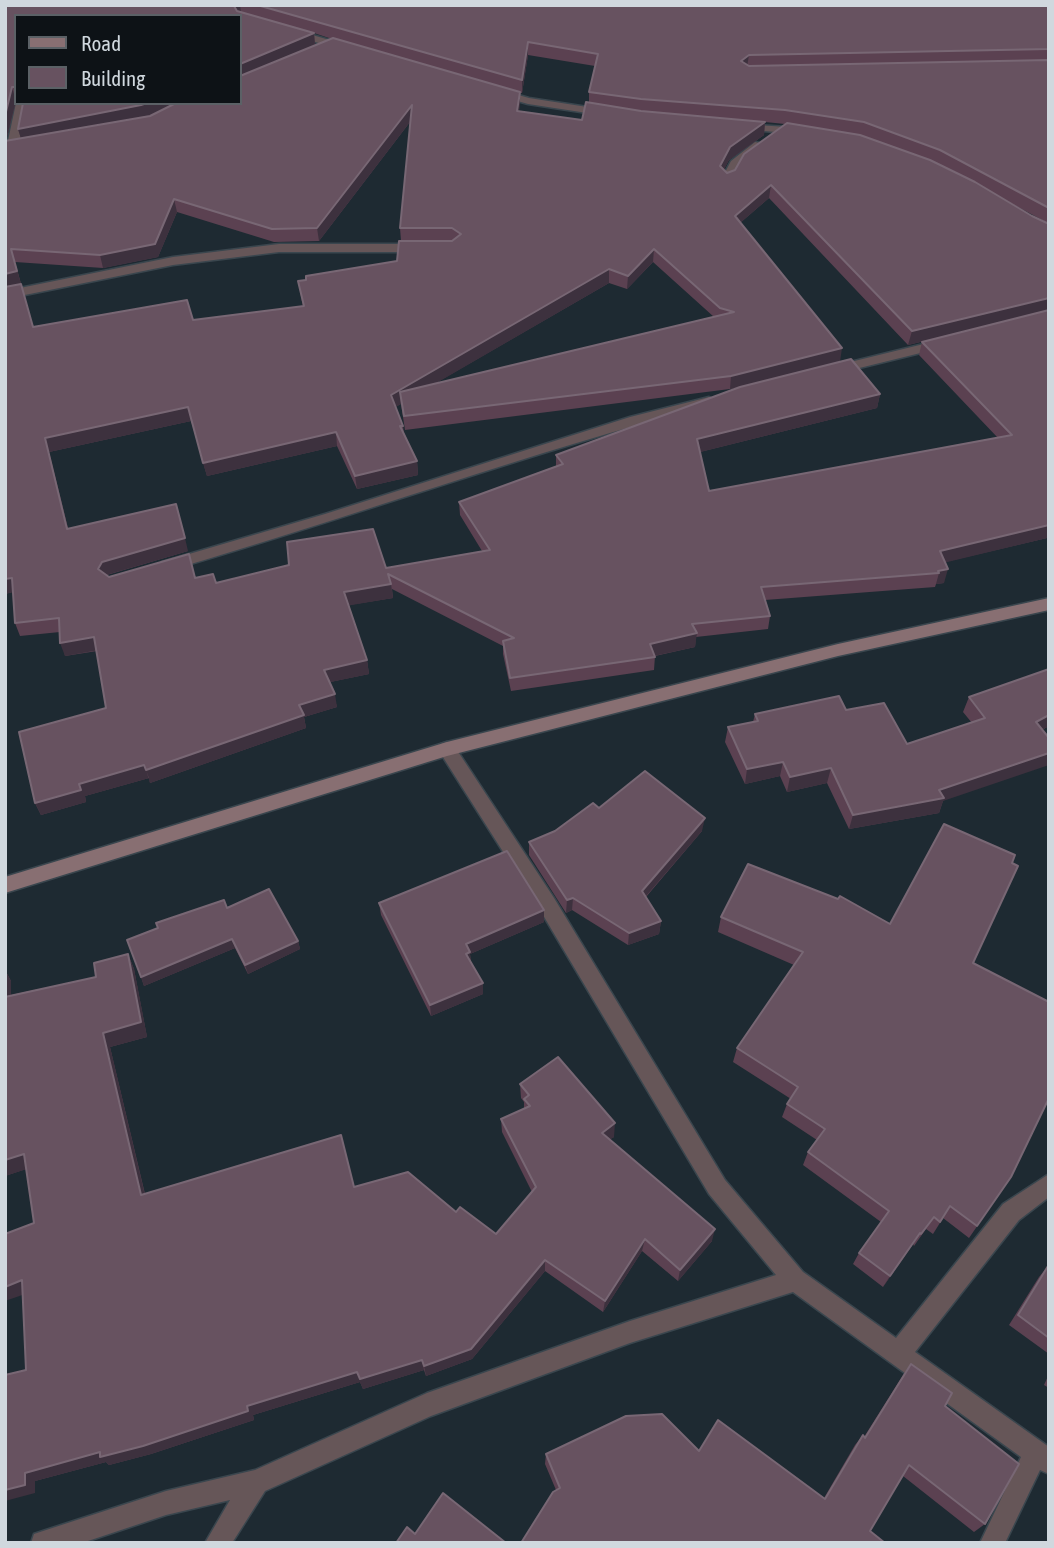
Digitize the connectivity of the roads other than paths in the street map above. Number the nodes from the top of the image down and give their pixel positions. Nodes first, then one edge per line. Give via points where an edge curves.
1 (279, 28) edge
2 (333, 45) junction
3 (320, 50) edge
4 (354, 51) edge
5 (482, 88) edge
6 (22, 105) edge
7 (616, 114) edge
8 (734, 127) edge
9 (782, 129) junction
10 (815, 132) edge
11 (14, 150) edge
12 (727, 180) edge
13 (441, 248) edge
14 (5, 295) edge
15 (958, 339) edge
16 (826, 372) edge
17 (720, 398) edge
18 (151, 570) edge
19 (1049, 604) edge
20 (447, 749) junction
21 (5, 885) edge
22 (1049, 1184) edge
23 (795, 1280) junction
24 (898, 1354) junction
25 (1042, 1458) edge
26 (256, 1482) junction
27 (43, 1543) edge
28 (217, 1543) edge
29 (992, 1543) edge

1 - 2 street
2 - 3 street
2 - 4 street
5 - 7 street via 528,101
6 - 11 street
8 - 9 street
9 - 10 street
9 - 12 street via 735,163
13 - 14 street via 279,248 173,261
15 - 16 street
17 - 18 street via 635,420
19 - 20 main road via 838,650
20 - 21 main road
20 - 23 street via 547,904 717,1187
22 - 24 street via 1012,1212
23 - 24 street
23 - 26 street via 630,1332 427,1405
24 - 25 street
25 - 29 street
26 - 27 street via 166,1503
26 - 28 street

